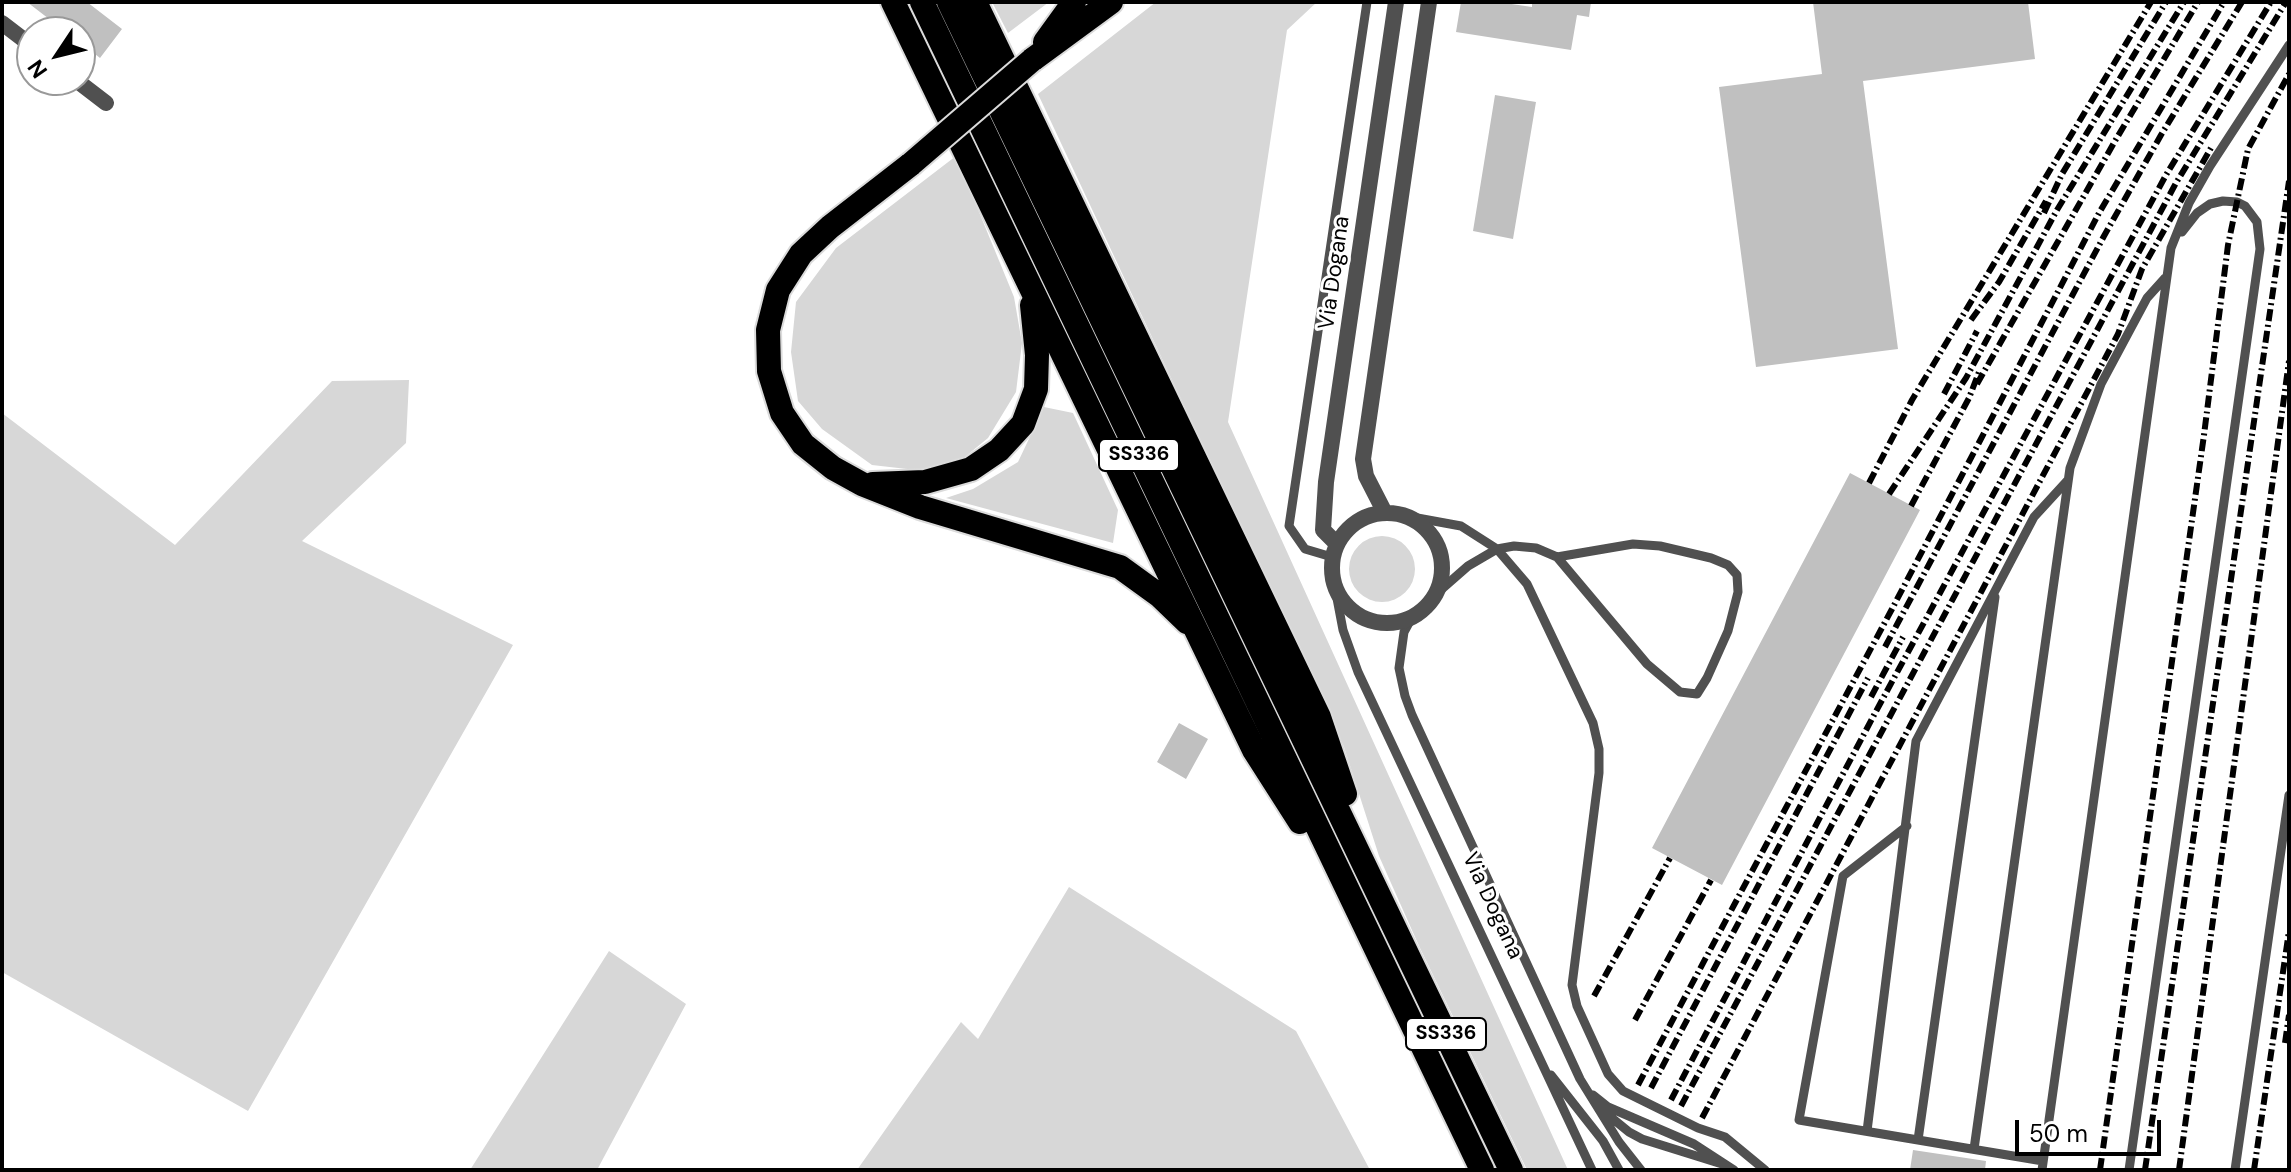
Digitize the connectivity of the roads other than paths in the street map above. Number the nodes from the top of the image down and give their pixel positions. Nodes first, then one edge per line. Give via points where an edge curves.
1 (893, 2) edge
2 (922, 2) edge
3 (949, 2) edge
4 (975, 2) edge
5 (1074, 2) edge
6 (1111, 2) edge
7 (1367, 2) edge
8 (1396, 2) edge
9 (1429, 2) edge
10 (2289, 45) edge
11 (1032, 60) junction
12 (96, 95) edge
13 (106, 103) dead end
14 (2171, 248) junction
15 (2165, 278) junction
16 (1029, 286) junction
17 (2067, 481) junction
18 (862, 484) junction
19 (1393, 514) junction
20 (1497, 549) junction
21 (1334, 551) junction
22 (1557, 557) junction
23 (1335, 588) junction
24 (1996, 590) junction
25 (1436, 594) junction
26 (1411, 619) junction
27 (1199, 634) junction
28 (2289, 795) edge
29 (1907, 826) junction
30 (1381, 898) junction
31 (1356, 908) junction
32 (1542, 1064) junction
33 (1585, 1088) junction
34 (1867, 1131) junction
35 (1918, 1140) junction
36 (1974, 1149) junction
37 (2043, 1166) edge
38 (1731, 1168) edge
39 (1482, 1170) edge
40 (1511, 1170) edge
41 (1592, 1170) edge
42 (1619, 1170) edge
43 (1641, 1170) edge
44 (1765, 1170) edge
45 (2129, 1170) edge
46 (2235, 1170) edge

1 - 16 highway
2 - 31 highway, SS336
3 - 30 highway, SS336
4 - 30 highway via 1319,717
5 - 11 highway
6 - 11 highway
7 - 21 lane via 1289,526 1305,549
8 - 21 street, Via Dogana via 1326,482 1323,530
9 - 19 street via 1363,459 1366,476
10 - 14 lane via 2210,166
11 - 18 highway, bridge via 830,227 801,254 778,290 768,330 769,371 782,413 803,444
12 - 13 street
14 - 15 lane
14 - 45 lane via 2191,219 2210,204 2237,202 2257,222 2260,249
15 - 17 lane via 2147,298 2101,384
15 - 37 lane
16 - 18 highway via 1036,389 1023,424 971,469 925,482
16 - 27 highway
17 - 24 lane via 2034,517
17 - 36 lane
18 - 27 highway via 920,507 1120,567
19 - 20 lane via 1461,526
19 - 21 street via 1360,520
19 - 25 street via 1414,520 1434,540 1442,571
20 - 22 lane via 1536,548
20 - 25 lane
20 - 44 lane via 1527,584 1598,737 1573,996 1613,1081 1623,1091 1725,1137
21 - 23 street, Via Dogana
22 - 22 lane via 1647,664 1680,692 1697,694 1728,631 1738,592 1737,575 1728,565 1699,554 1633,544
23 - 26 street via 1345,605 1365,620 1384,624
23 - 32 lane, Via Dogana via 1358,672
24 - 29 lane via 1916,741
24 - 35 lane
25 - 26 street, Via Dogana
26 - 33 lane, Via Dogana via 1399,668 1405,696
27 - 31 highway via 1254,750
28 - 46 lane
29 - 34 lane
29 - 34 lane via 1843,876 1799,1120
30 - 40 highway, SS336
31 - 39 highway, SS336
32 - 41 lane, Via Dogana
32 - 42 lane, Via Dogana via 1603,1141
33 - 38 lane, Via Dogana via 1608,1107 1694,1144
33 - 38 lane, Via Dogana via 1629,1132
33 - 43 lane, Via Dogana
34 - 35 lane
35 - 36 lane
36 - 37 lane

